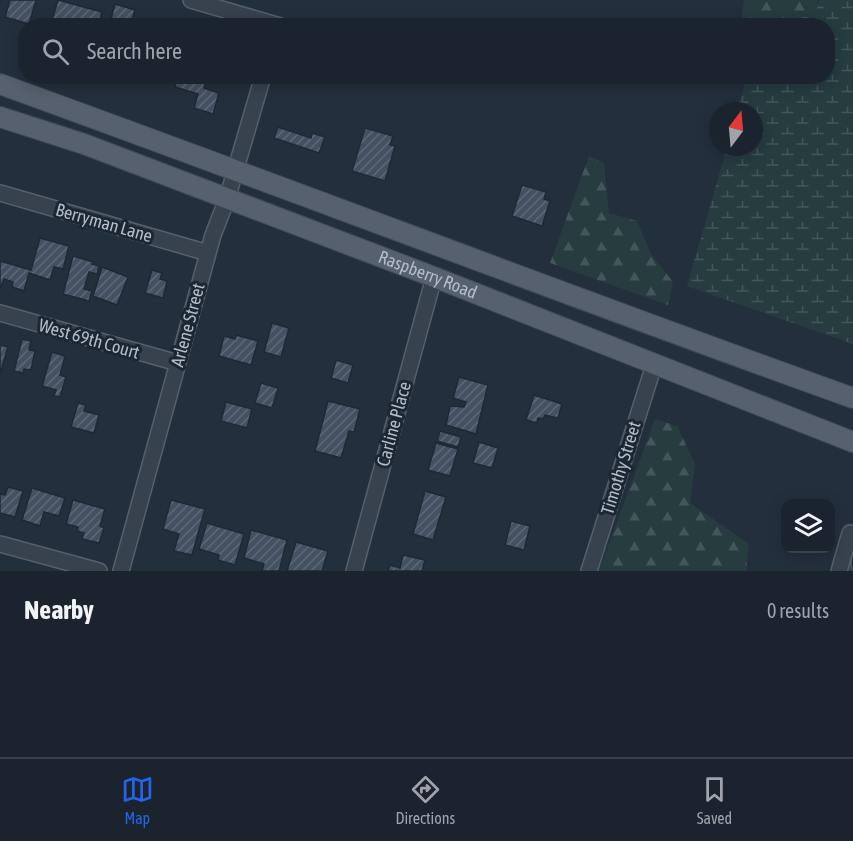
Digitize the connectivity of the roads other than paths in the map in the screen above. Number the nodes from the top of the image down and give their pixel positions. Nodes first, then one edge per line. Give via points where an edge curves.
1 (191, 0) edge
2 (253, 18) edge
3 (0, 84) edge
4 (261, 84) edge
5 (0, 117) edge
6 (236, 169) junction
7 (0, 193) edge
8 (226, 200) junction
9 (208, 253) junction
10 (434, 278) junction
11 (0, 313) edge
12 (178, 363) junction
13 (654, 365) junction
14 (853, 398) edge
15 (853, 442) edge
16 (853, 534) edge
17 (0, 544) edge
18 (99, 571) edge
19 (121, 571) edge
20 (354, 571) edge
21 (589, 571) edge
22 (839, 571) edge

1 - 2 street
3 - 6 main road, Raspberry Road
4 - 6 street, Arlene Street
5 - 8 main road, Raspberry Road via 84,144
6 - 8 street, Arlene Street
6 - 14 main road, Raspberry Road
7 - 9 street, Berryman Lane
8 - 9 street, Arlene Street
8 - 10 main road, Raspberry Road
9 - 12 street, Arlene Street
10 - 13 main road, Raspberry Road
10 - 20 street, Carline Place
11 - 12 street, West 69th Court
12 - 19 street, Arlene Street
13 - 15 main road, Raspberry Road
13 - 21 street, Timothy Street
16 - 22 street via 850,533
17 - 18 street

